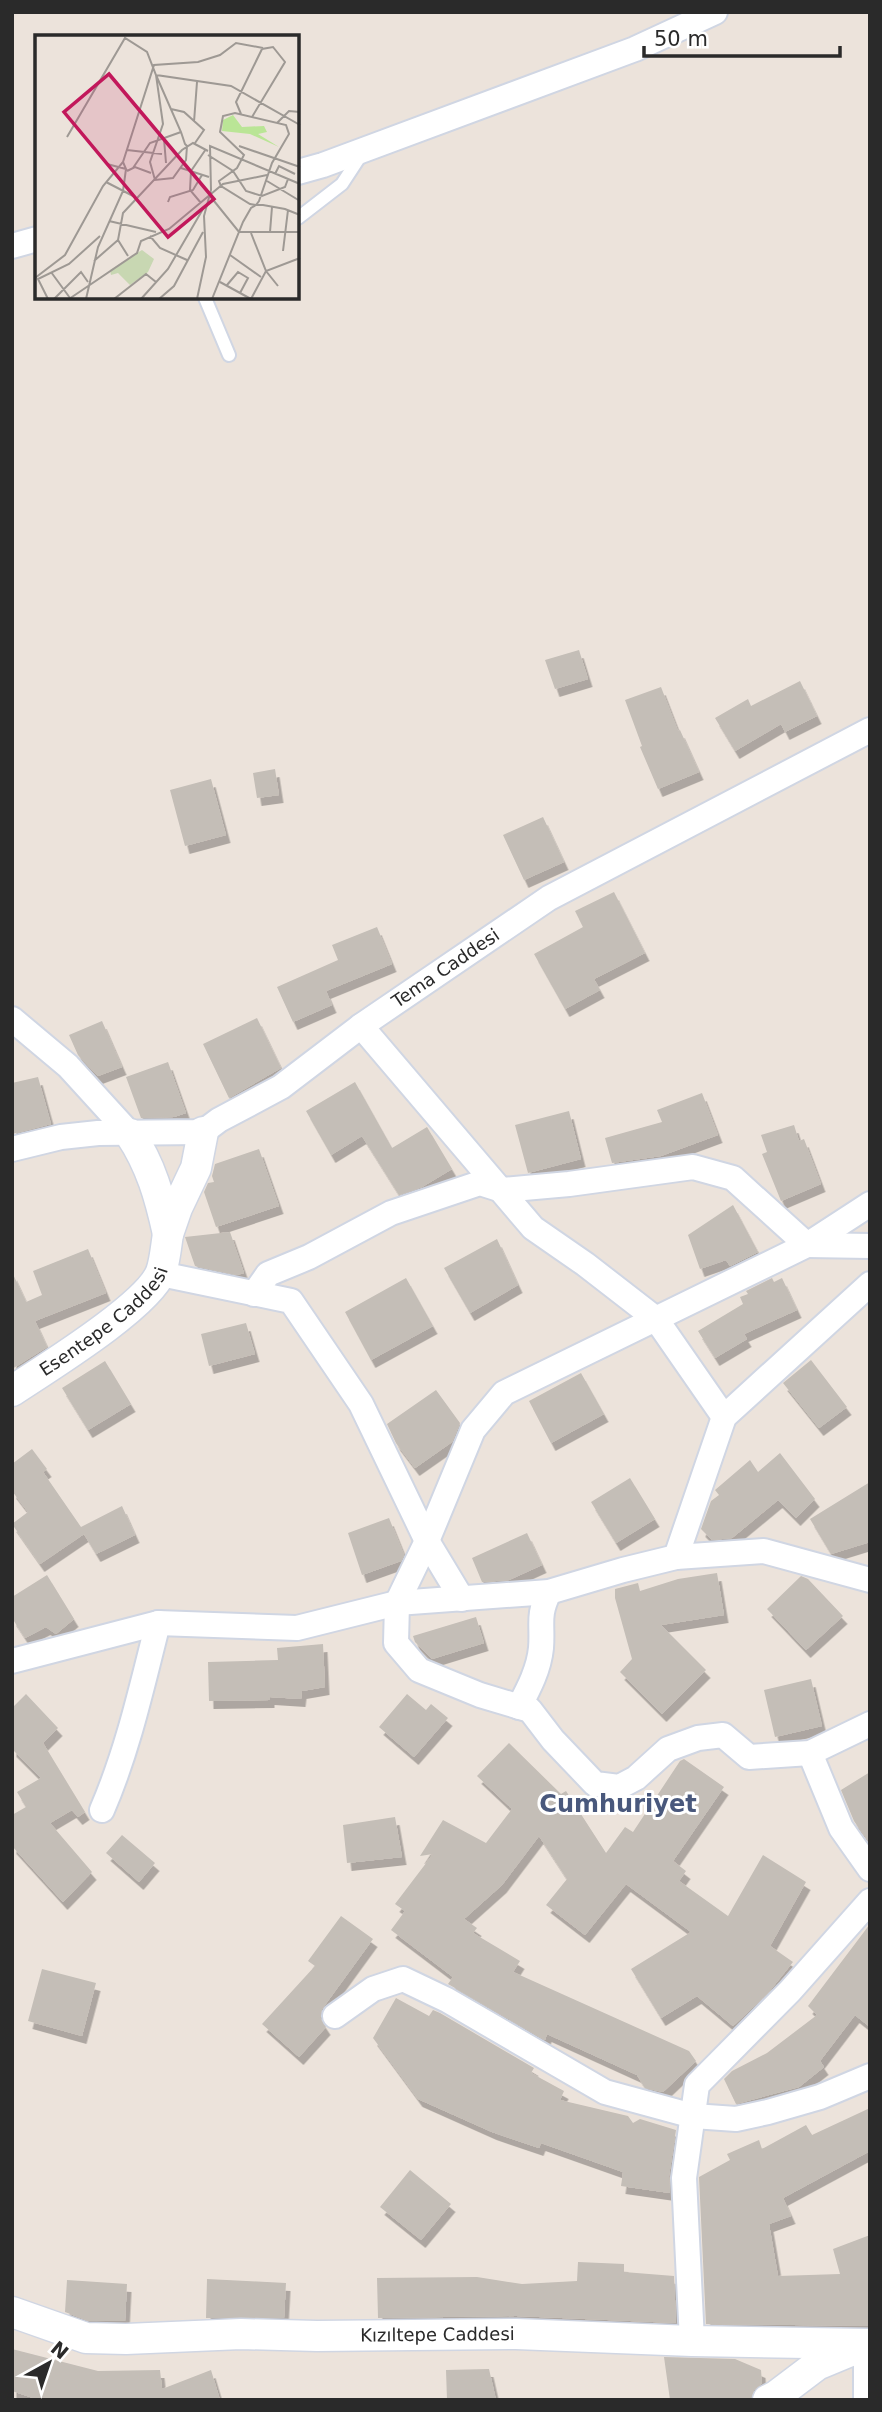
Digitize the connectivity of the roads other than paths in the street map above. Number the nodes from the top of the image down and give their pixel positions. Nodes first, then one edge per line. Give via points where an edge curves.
1 (715, 12) edge
2 (364, 150) junction
3 (299, 172) edge
4 (299, 217) edge
5 (35, 240) edge
6 (12, 246) edge
7 (205, 299) edge
8 (229, 355) dead end
9 (870, 730) edge
10 (12, 1019) edge
11 (361, 1026) junction
12 (203, 1132) junction
13 (130, 1134) junction
14 (12, 1149) edge
15 (502, 1190) junction
16 (870, 1204) edge
17 (169, 1234) junction
18 (807, 1245) junction
19 (870, 1246) edge
20 (161, 1274) junction
21 (870, 1284) edge
22 (254, 1294) junction
23 (656, 1319) junction
24 (12, 1391) edge
25 (724, 1417) junction
26 (427, 1541) junction
27 (676, 1557) junction
28 (870, 1580) edge
29 (548, 1592) junction
30 (462, 1599) junction
31 (397, 1603) junction
32 (158, 1623) junction
33 (13, 1660) edge
34 (519, 1707) junction
35 (870, 1724) edge
36 (810, 1753) junction
37 (102, 1810) dead end
38 (870, 1869) edge
39 (870, 1901) edge
40 (335, 2016) dead end
41 (870, 2076) edge
42 (693, 2116) junction
43 (12, 2312) edge
44 (692, 2341) junction
45 (869, 2343) edge
46 (768, 2400) edge
47 (866, 2400) edge

1 - 2 street via 635,49
2 - 3 street
2 - 4 lane via 342,184
5 - 6 street
7 - 8 lane
9 - 11 street, Tema Caddesi via 549,898
10 - 13 street via 68,1066
11 - 12 street, Tema Caddesi via 281,1087
11 - 15 street
12 - 13 street
12 - 17 street, Esentepe Caddesi via 196,1168
13 - 14 street via 61,1137
13 - 17 street via 153,1178
15 - 18 street via 693,1167 733,1178
15 - 22 street via 480,1183 391,1213 268,1274
15 - 23 street via 533,1228
16 - 18 street
17 - 20 street, Esentepe Caddesi
18 - 19 street
18 - 23 street
20 - 22 street
20 - 24 street, Esentepe Caddesi via 116,1319
21 - 25 street
22 - 26 street via 291,1301 361,1404
23 - 25 street
23 - 26 street via 504,1393 473,1430
25 - 27 street
26 - 30 street
26 - 31 street
27 - 28 street via 764,1551
27 - 29 street
29 - 30 street
29 - 34 street via 541,1609 541,1649 533,1681
30 - 31 street
31 - 32 street via 297,1628
31 - 34 street via 397,1643 419,1670
32 - 33 street
32 - 37 street via 136,1713
34 - 36 street via 530,1710 595,1784 620,1787 667,1749 698,1738 723,1735 749,1757
35 - 36 street
36 - 38 street via 841,1828
39 - 42 street via 697,2085
40 - 42 street via 373,1989 403,1979 605,2092
41 - 42 street via 768,2112 736,2119
42 - 44 street via 684,2178
43 - 44 street, Kızıltepe Caddesi via 86,2338 425,2333
44 - 45 street, Kızıltepe Caddesi
45 - 46 street via 817,2365
45 - 47 street

